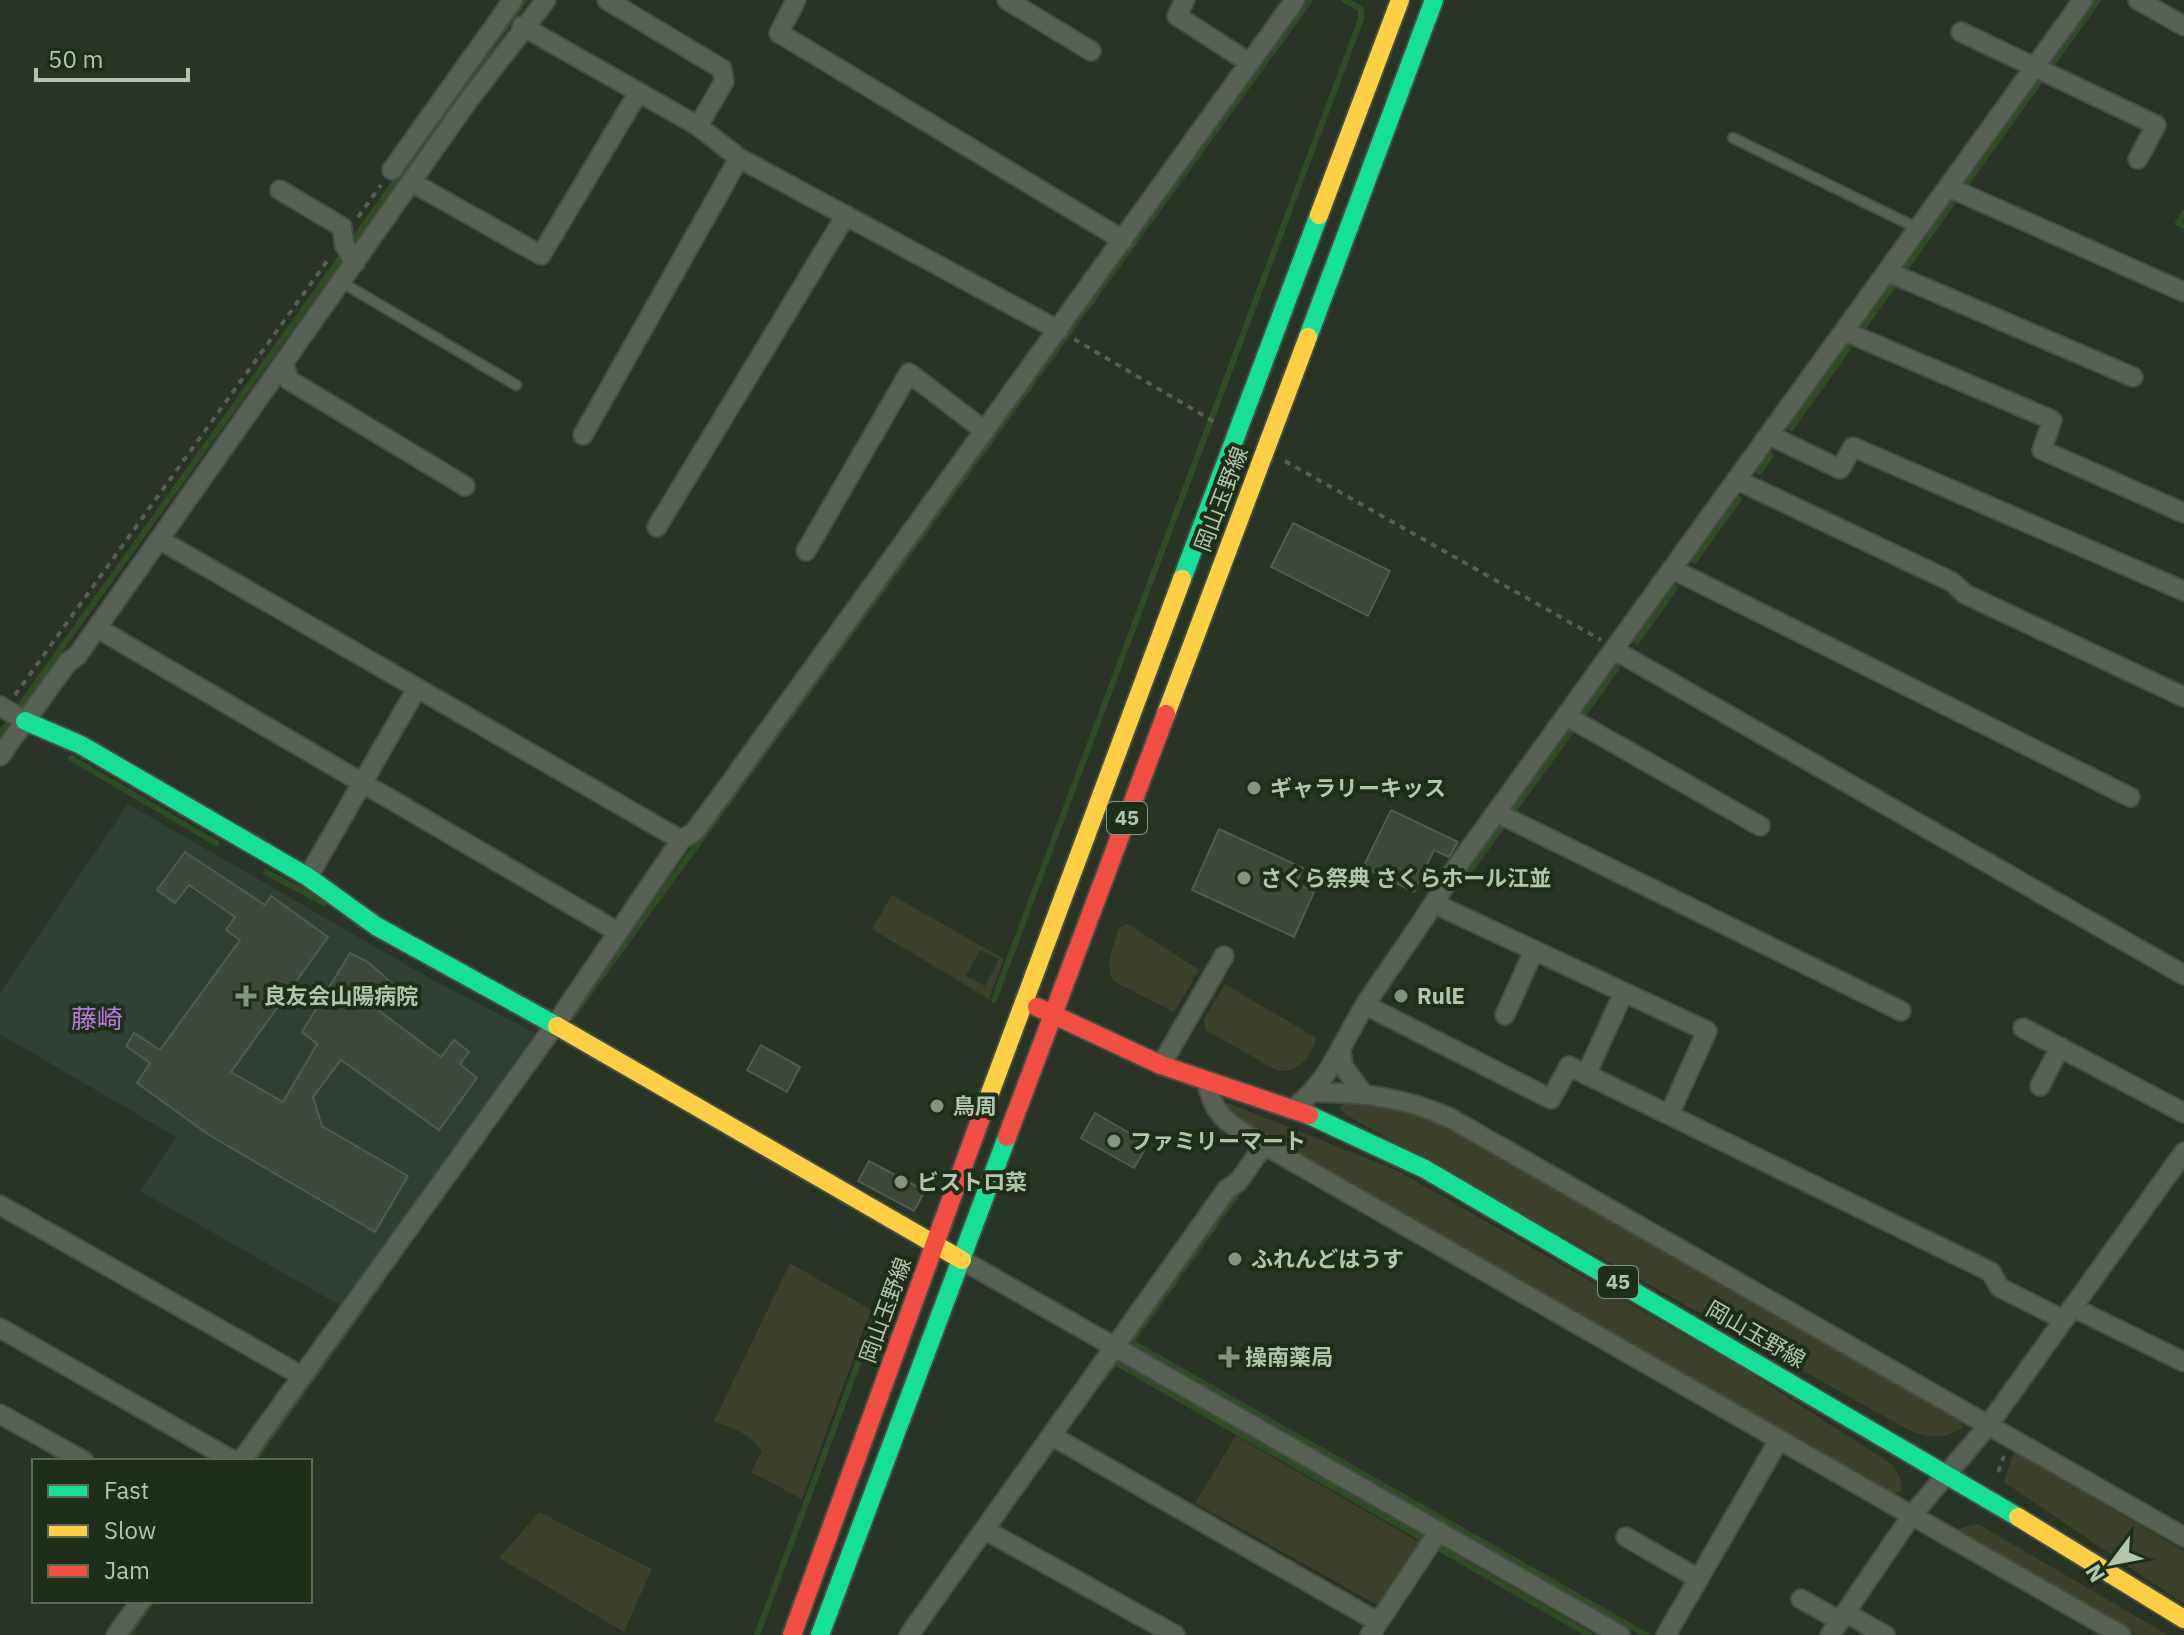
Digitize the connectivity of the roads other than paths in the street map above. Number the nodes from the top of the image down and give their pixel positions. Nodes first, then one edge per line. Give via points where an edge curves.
1 (513, 0) edge
2 (546, 0) edge
3 (607, 0) edge
4 (796, 0) edge
5 (1007, 0) edge
6 (1185, 0) edge
7 (1295, 0) edge
8 (1400, 0) edge
9 (1434, 0) edge
10 (2083, 0) edge
11 (2138, 0) edge
12 (522, 26) junction
13 (2184, 26) edge
14 (1961, 32) dead end
15 (1091, 51) dead end
16 (1250, 63) junction
17 (2042, 70) junction
18 (638, 93) junction
19 (698, 126) junction
20 (1733, 138) dead end
21 (739, 158) junction
22 (2138, 159) dead end
23 (392, 170) road end
24 (411, 182) junction
25 (280, 190) dead end
26 (1955, 190) junction
27 (846, 215) junction
28 (1919, 229) junction
29 (1123, 240) junction
30 (348, 250) junction
31 (1895, 275) junction
32 (341, 282) junction
33 (2184, 292) edge
34 (1064, 334) junction
35 (1852, 335) junction
36 (284, 364) junction
37 (2133, 377) dead end
38 (516, 385) dead end
39 (985, 431) junction
40 (583, 435) dead end
41 (1771, 436) junction
42 (1739, 481) junction
43 (465, 486) dead end
44 (2184, 513) edge
45 (657, 527) dead end
46 (160, 540) junction
47 (806, 551) dead end
48 (1674, 570) junction
49 (2184, 591) edge
50 (97, 628) junction
51 (1616, 651) junction
52 (417, 688) junction
53 (2184, 697) edge
54 (11, 713) edge
55 (1575, 721) junction
56 (0, 756) edge
57 (362, 783) junction
58 (2130, 797) dead end
59 (1506, 817) junction
60 (1760, 826) dead end
61 (681, 840) junction
62 (308, 877) junction
63 (1435, 904) junction
64 (618, 932) junction
65 (1534, 950) junction
66 (1224, 956) dead end
67 (2184, 975) edge
68 (1624, 992) junction
69 (1025, 1002) junction
70 (1365, 1005) junction
71 (1901, 1011) dead end
72 (1053, 1014) junction
73 (1505, 1015) dead end
74 (555, 1025) junction
75 (2023, 1028) dead end
76 (2060, 1047) junction
77 (1341, 1051) junction
78 (1161, 1065) junction
79 (1586, 1075) junction
80 (1207, 1081) junction
81 (2040, 1086) dead end
82 (1315, 1092) junction
83 (1363, 1093) junction
84 (1293, 1109) junction
85 (2184, 1113) edge
86 (1669, 1115) junction
87 (1264, 1145) junction
88 (2184, 1152) edge
89 (0, 1205) edge
90 (935, 1245) junction
91 (962, 1260) junction
92 (2067, 1313) junction
93 (0, 1328) edge
94 (1121, 1350) junction
95 (2184, 1362) edge
96 (302, 1376) junction
97 (0, 1414) edge
98 (1987, 1427) junction
99 (1058, 1439) junction
100 (1779, 1440) junction
101 (80, 1459) edge
102 (230, 1459) edge
103 (242, 1459) edge
104 (1946, 1472) junction
105 (1912, 1515) junction
106 (989, 1532) junction
107 (1626, 1537) dead end
108 (2184, 1537) edge
109 (1434, 1539) junction
110 (1699, 1579) junction
111 (1801, 1599) dead end
112 (140, 1603) edge
113 (2184, 1619) edge
114 (1839, 1623) edge
115 (1374, 1628) edge
116 (116, 1635) edge
117 (792, 1635) edge
118 (820, 1635) edge
119 (909, 1635) edge
120 (1175, 1635) edge
121 (1620, 1635) edge
122 (1666, 1635) edge
123 (1885, 1635) edge
124 (2121, 1635) edge

1 - 23 street
2 - 12 street
3 - 19 street via 722,69 724,82
4 - 29 street via 779,33
5 - 15 street
6 - 16 street via 1177,16
7 - 16 street
8 - 69 main road, 岡山玉野線 / 45
9 - 72 main road, 岡山玉野線 / 45
10 - 17 street
11 - 13 street
12 - 18 street
12 - 24 street
14 - 17 street
16 - 29 street
17 - 22 street via 2156,125
17 - 26 street
18 - 19 street
18 - 24 street via 541,255
19 - 21 street
20 - 28 lane
21 - 27 street
21 - 40 street
24 - 30 street
25 - 30 street via 342,227
26 - 28 street
26 - 33 street
27 - 34 street
27 - 45 street
28 - 31 street
29 - 34 street
30 - 32 street
31 - 35 street
31 - 37 street
32 - 36 street
32 - 38 lane
34 - 39 street
35 - 41 street
35 - 44 street via 2052,420 2042,450
36 - 43 street via 289,380
36 - 46 street
39 - 47 street via 909,373
39 - 61 street via 694,832
41 - 42 street
41 - 49 street via 1840,469 1853,447
42 - 48 street
42 - 53 street
46 - 50 street
46 - 52 street
48 - 51 street
48 - 58 street
50 - 54 street
50 - 57 street
51 - 55 street
51 - 67 street
52 - 57 street
52 - 61 street
54 - 56 street
54 - 62 main road via 81,745
55 - 59 street
55 - 60 street
57 - 62 street
57 - 64 street
59 - 63 street via 1453,872
59 - 71 street
61 - 64 street
62 - 74 main road via 376,926
63 - 65 street
63 - 70 street
64 - 74 street
65 - 68 street
65 - 73 street
66 - 78 street
68 - 79 street
68 - 86 street via 1707,1031
69 - 72 main road, 岡山玉野線 / 45
69 - 90 main road, 岡山玉野線 / 45
70 - 77 street
70 - 79 street via 1551,1099 1569,1066
72 - 78 main road, 岡山玉野線 / 45
72 - 91 main road, 岡山玉野線 / 45
74 - 90 main road
74 - 96 street
75 - 76 street
76 - 81 street
76 - 85 street
77 - 82 street
77 - 83 street via 1343,1066
78 - 80 main road, 岡山玉野線 / 45
79 - 86 street
80 - 84 main road, 岡山玉野線 / 45
80 - 87 street via 1219,1116
82 - 83 street
82 - 84 street
83 - 98 street via 1424,1106 1450,1118
84 - 104 main road, 岡山玉野線 / 45 via 1425,1169
86 - 92 street via 1991,1272 1999,1287
87 - 94 street via 1227,1189
87 - 100 street
88 - 92 street
89 - 96 street
90 - 91 main road
90 - 117 main road, 岡山玉野線 / 45
91 - 94 street
91 - 118 main road, 岡山玉野線 / 45
92 - 95 street
92 - 98 street
93 - 102 street
94 - 99 street
94 - 109 street
96 - 103 street
97 - 101 street
98 - 104 street
98 - 108 street
99 - 106 street
99 - 115 street
100 - 105 street
100 - 110 street
104 - 105 street
104 - 113 main road, 岡山玉野線 / 45
105 - 114 street
105 - 124 street
106 - 119 street
106 - 120 street
107 - 110 street
109 - 115 street
109 - 121 street
110 - 122 street
111 - 114 street
112 - 116 street
114 - 123 street

